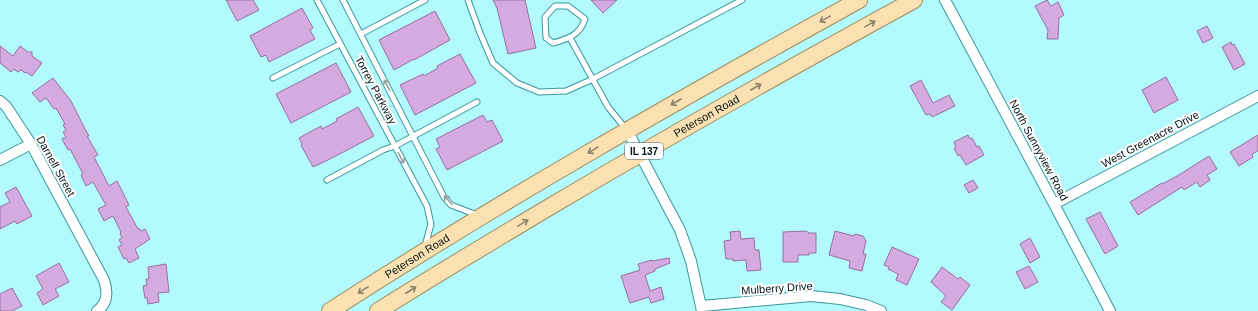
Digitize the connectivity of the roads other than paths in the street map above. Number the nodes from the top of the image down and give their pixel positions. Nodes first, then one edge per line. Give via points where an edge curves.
1 (317, 0) edge
2 (343, 0) edge
3 (425, 0) edge
4 (468, 0) edge
5 (742, 0) edge
6 (859, 0) edge
7 (914, 0) edge
8 (945, 0) edge
9 (361, 34) junction
10 (570, 38) junction
11 (340, 44) junction
12 (273, 78) dead end
13 (593, 79) junction
14 (1258, 96) edge
15 (0, 101) edge
16 (477, 102) dead end
17 (627, 130) junction
18 (413, 136) junction
19 (31, 144) junction
20 (395, 146) junction
21 (639, 154) junction
22 (0, 160) edge
23 (327, 180) dead end
24 (1054, 204) junction
25 (482, 216) junction
26 (424, 252) junction
27 (702, 308) edge
28 (97, 311) edge
29 (330, 311) edge
30 (378, 311) edge
31 (881, 311) edge
32 (1110, 311) edge

1 - 11 lane, Torrey Parkway
2 - 9 lane, Torrey Parkway
3 - 9 lane
4 - 13 lane via 493,63 517,83 539,92 566,91
5 - 13 lane
6 -> 17 main road, Peterson Road / IL 137
21 -> 7 main road, Peterson Road / IL 137 via 792,66
8 - 24 street, North Sunnyview Road
18 -> 9 lane, Torrey Parkway
10 - 10 lane via 553,43 546,38 545,17 555,6 568,6 585,19 582,27
10 - 13 lane
11 - 12 lane
11 - 20 lane, Torrey Parkway
13 - 17 lane via 608,107
14 - 24 street, West Greenacre Drive
15 - 19 street, Darnell Street
16 - 18 lane
17 - 21 street
17 -> 25 main road, Peterson Road / IL 137
18 - 20 lane
25 -> 18 lane, Torrey Parkway via 451,205 444,197
19 - 22 street
19 - 28 street, Darnell Street via 104,280 106,298
20 - 23 lane
20 -> 26 lane, Torrey Parkway via 427,206 431,224
21 - 27 street via 680,230
30 -> 21 main road, Peterson Road / IL 137
24 - 32 street, North Sunnyview Road
25 - 26 main road, Peterson Road / IL 137
26 -> 29 main road, Peterson Road / IL 137
27 - 31 street, Mulberry Drive via 811,296 840,299

